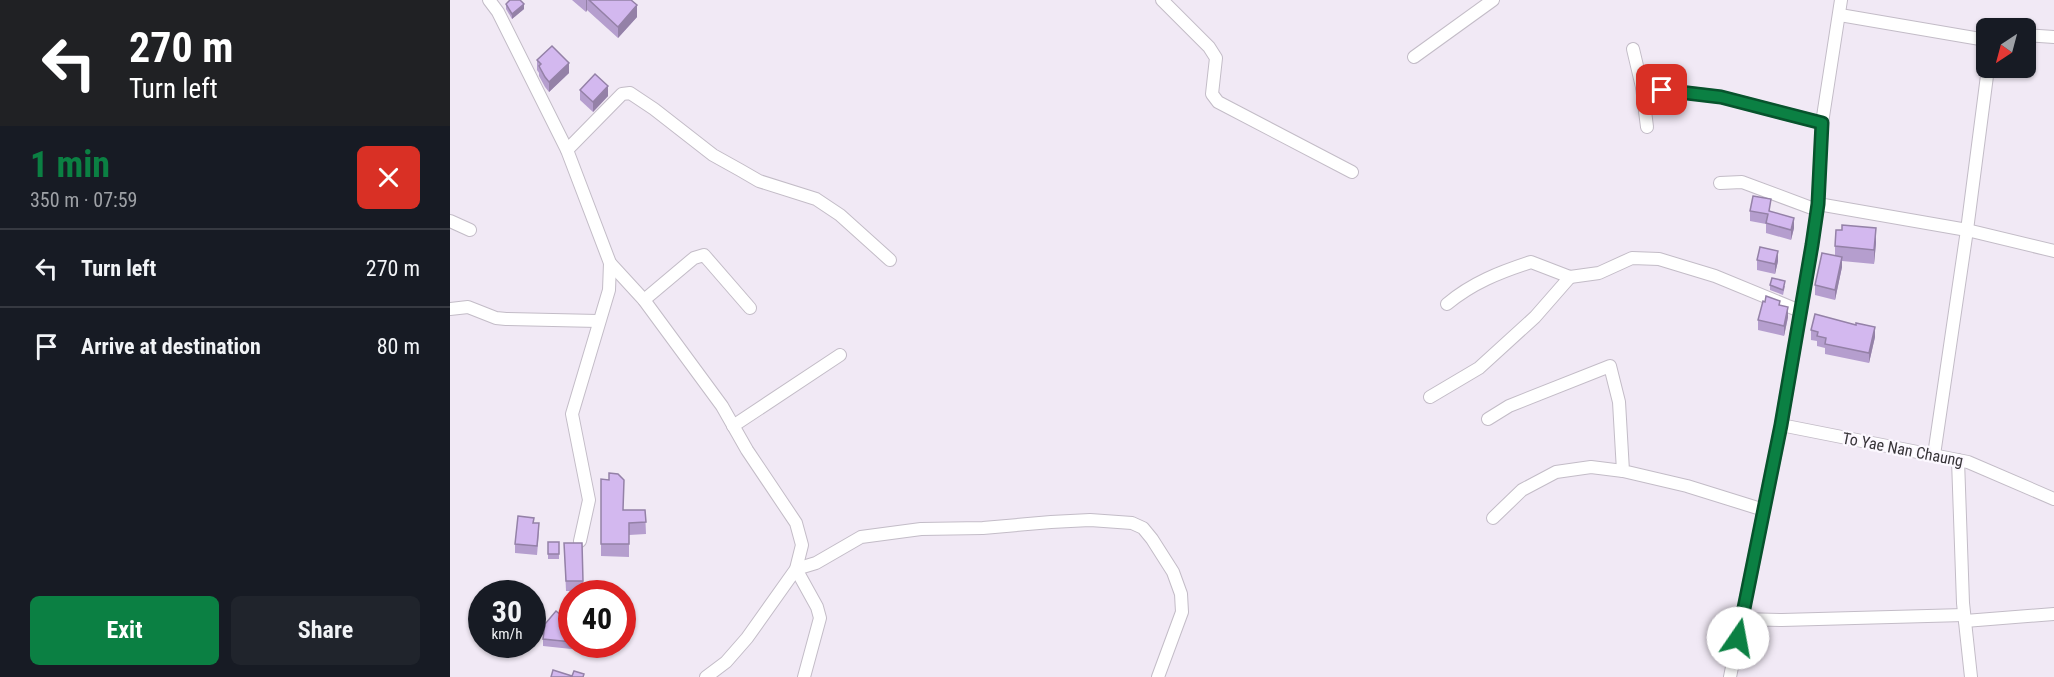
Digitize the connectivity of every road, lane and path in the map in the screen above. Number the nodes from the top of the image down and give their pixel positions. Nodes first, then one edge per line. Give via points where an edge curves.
1 (489, 0) edge
2 (1162, 0) edge
3 (1493, 0) edge
4 (1841, 0) edge
5 (1839, 15) junction
6 (2036, 36) edge
7 (2054, 37) edge
8 (1976, 38) edge
9 (1633, 49) dead end
10 (1414, 57) dead end
11 (1987, 78) edge
12 (1642, 87) junction
13 (1822, 123) junction
14 (1647, 127) dead end
15 (567, 150) junction
16 (1352, 172) dead end
17 (1720, 183) dead end
18 (1818, 207) junction
19 (450, 221) edge
20 (470, 230) dead end
21 (1967, 230) junction
22 (2054, 251) edge
23 (890, 260) dead end
24 (610, 263) junction
25 (1570, 277) junction
26 (644, 300) junction
27 (1447, 304) dead end
28 (750, 308) dead end
29 (450, 309) edge
30 (1800, 311) junction
31 (598, 321) junction
32 (840, 355) dead end
33 (1430, 398) dead end
34 (1488, 419) dead end
35 (1781, 425) junction
36 (733, 426) junction
37 (1934, 455) junction
38 (1958, 460) junction
39 (1623, 471) junction
40 (2054, 499) edge
41 (1764, 510) junction
42 (1493, 518) dead end
43 (580, 541) edge
44 (795, 569) junction
45 (2054, 614) edge
46 (1964, 618) junction
47 (1741, 619) junction
48 (706, 677) edge
49 (804, 677) edge
50 (1158, 677) edge
51 (1730, 677) edge
52 (1971, 677) edge

1 - 15 street
2 - 16 street via 1216,58 1212,94 1218,102
3 - 10 street
4 - 5 street
5 - 8 street
5 - 13 street
6 - 7 street
9 - 12 street
11 - 21 street
12 - 13 street via 1721,97
12 - 14 street
13 - 18 street
15 - 23 street via 622,94 630,93 713,155 759,181 816,199
15 - 24 street
17 - 18 street via 1742,182
18 - 21 street
18 - 30 street
19 - 20 street
21 - 22 street
21 - 37 street
24 - 26 street
24 - 31 street via 609,290
25 - 27 street via 1531,262 1480,281
25 - 30 street via 1599,273 1632,258 1659,259 1715,276
25 - 33 street via 1535,317 1479,368
26 - 28 street via 694,258 705,255
26 - 36 street
29 - 31 street via 468,307 506,319
30 - 35 street
31 - 43 street via 572,414 589,500
32 - 36 street
34 - 39 street via 1509,406 1610,366 1619,402
35 - 37 street, To Yae Nan Chaung
35 - 41 street
36 - 44 street via 796,523 802,546
37 - 38 street, To Yae Nan Chaung
38 - 40 street, To Yae Nan Chaung
38 - 46 street
39 - 41 street
39 - 42 street via 1591,467 1556,472 1522,490
41 - 47 street
44 - 48 street via 747,638
44 - 49 street via 820,618
44 - 50 street via 816,563 861,537 921,529 1051,522 1132,523 1152,539 1173,572 1181,594 1182,612
45 - 46 street
46 - 47 street
46 - 52 street
47 - 51 street

